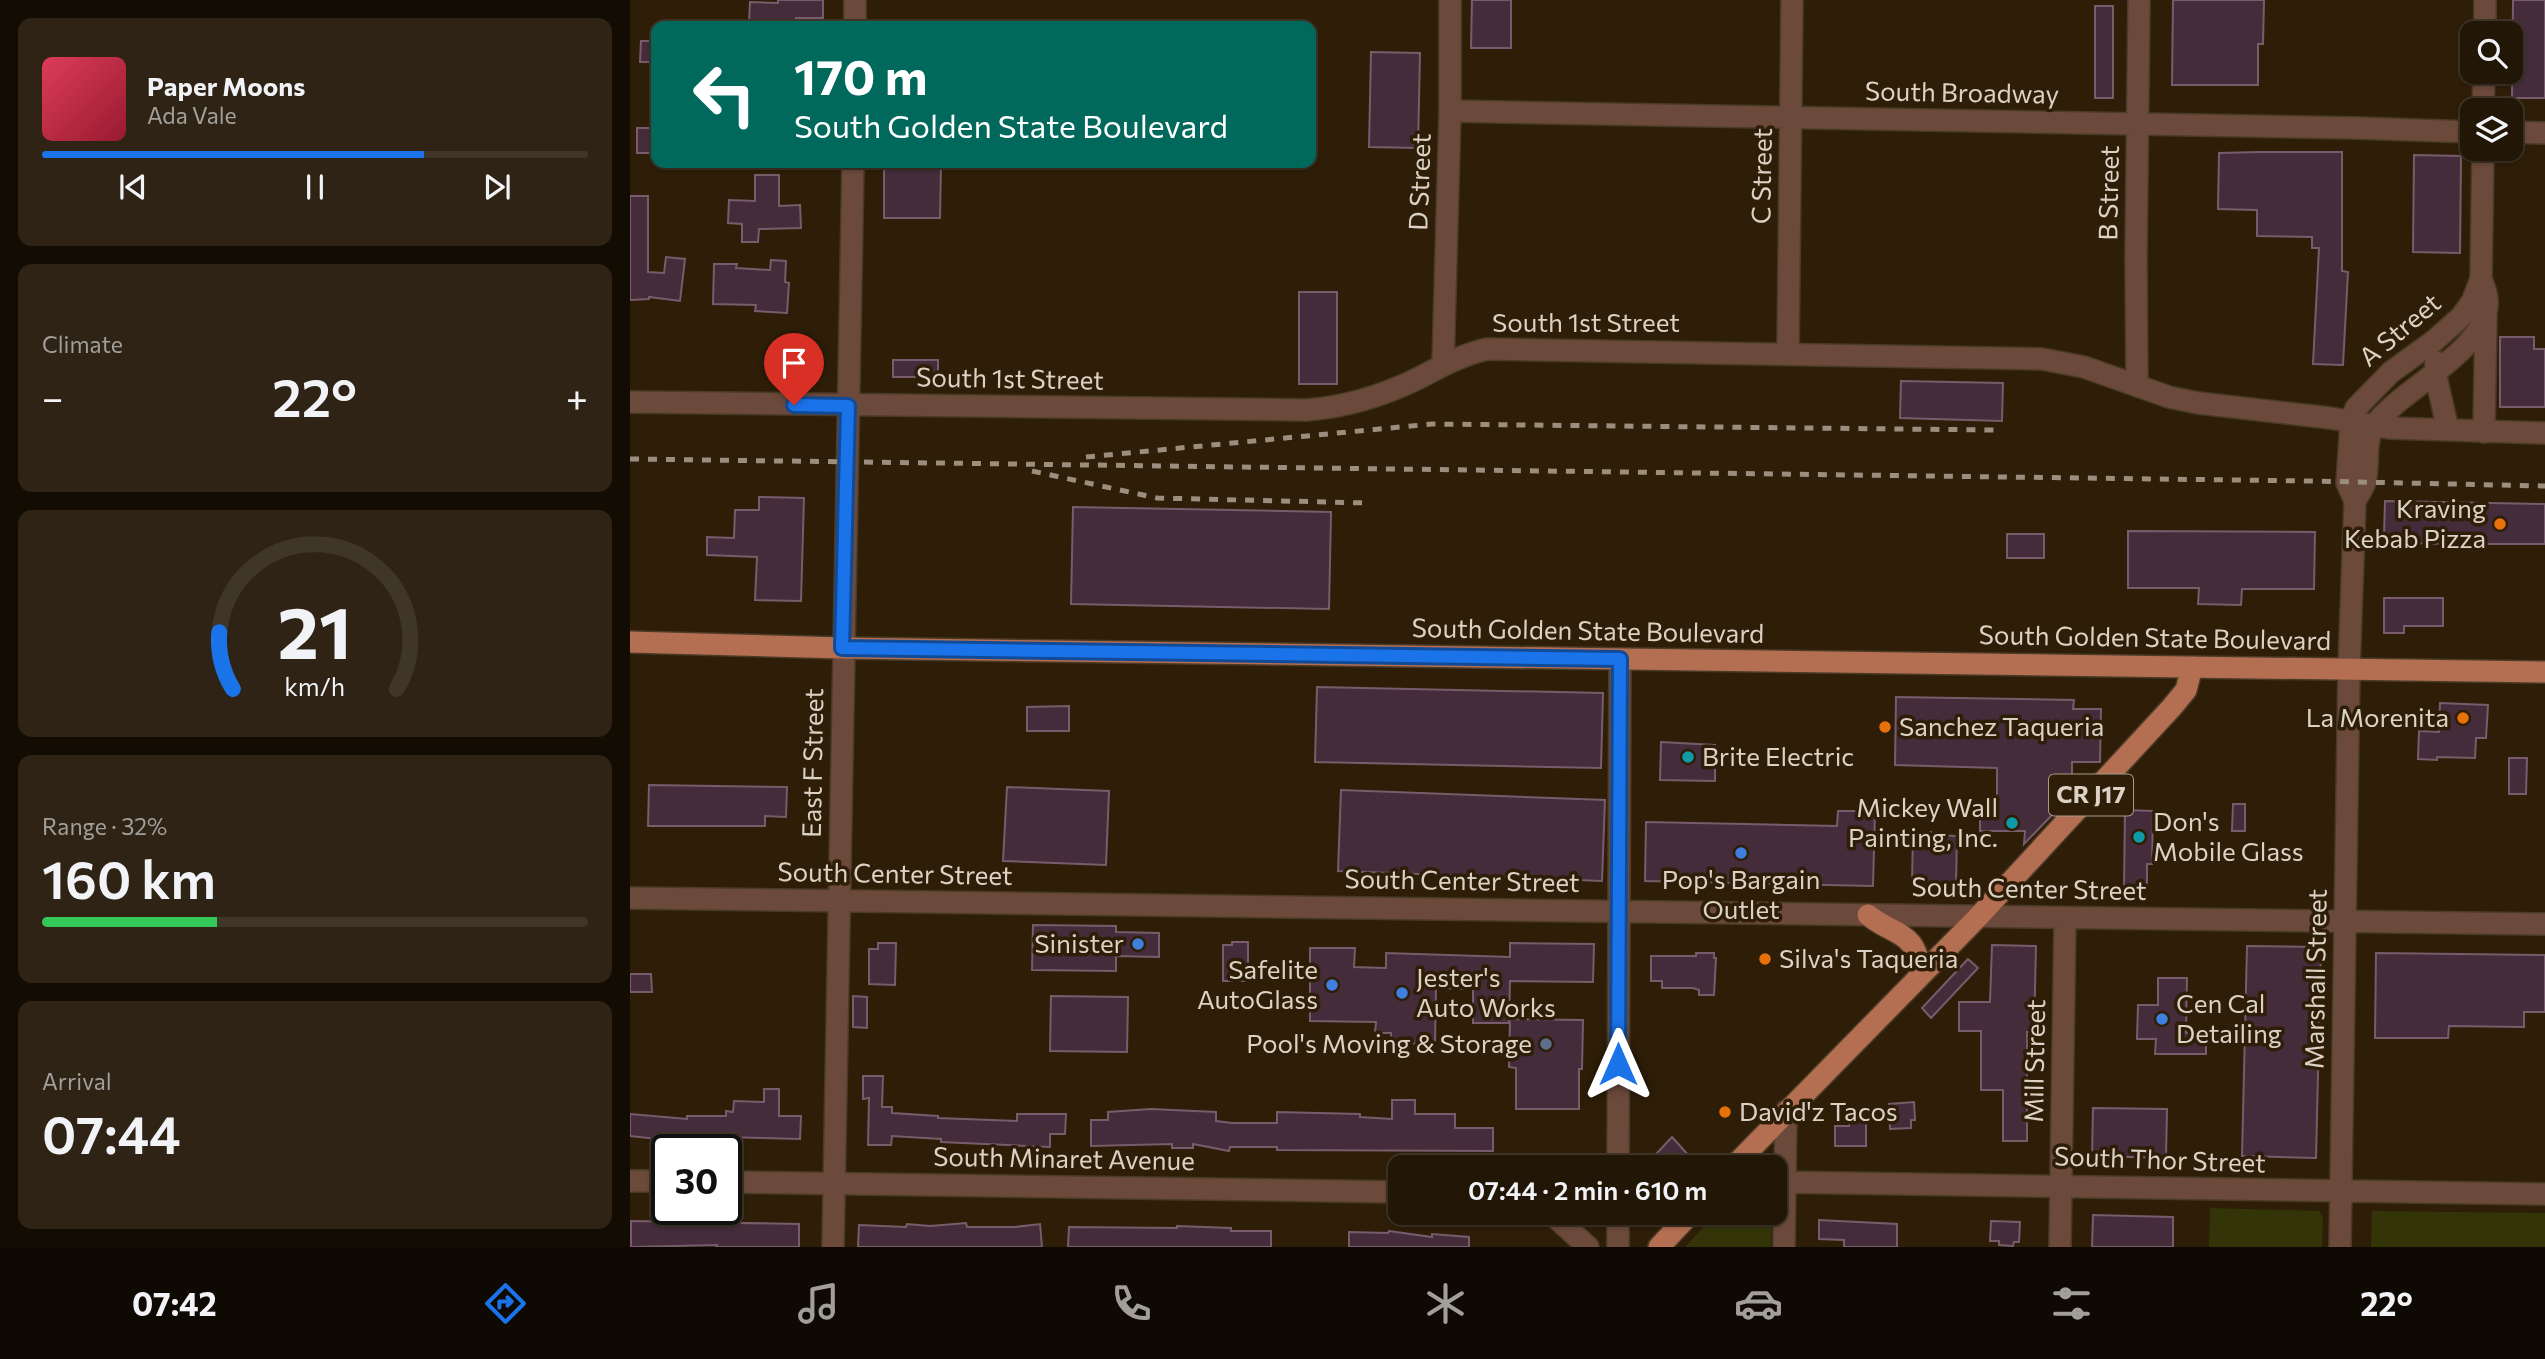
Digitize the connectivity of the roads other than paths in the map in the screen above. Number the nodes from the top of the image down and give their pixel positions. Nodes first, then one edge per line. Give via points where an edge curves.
1 (855, 0) edge
2 (1450, 0) edge
3 (1791, 0) edge
4 (2139, 0) edge
5 (2485, 0) edge
6 (855, 21) edge
7 (2485, 21) edge
8 (1450, 111) junction
9 (1791, 118) junction
10 (2138, 124) junction
11 (2460, 132) edge
12 (2523, 132) edge
13 (2545, 133) edge
14 (2483, 161) edge
15 (853, 168) edge
16 (2479, 307) junction
17 (1788, 352) junction
18 (1443, 365) junction
19 (2435, 372) junction
20 (2137, 386) junction
21 (630, 402) edge
22 (848, 406) junction
23 (2351, 422) junction
24 (2374, 426) junction
25 (2448, 430) junction
26 (2484, 432) junction
27 (2545, 433) edge
28 (2355, 501) junction
29 (630, 642) edge
30 (842, 648) junction
31 (1620, 659) junction
32 (2192, 667) junction
33 (2349, 669) junction
34 (2545, 672) edge
35 (630, 898) edge
36 (838, 901) junction
37 (1619, 912) junction
38 (1868, 915) junction
39 (1978, 917) junction
40 (2065, 918) junction
41 (2345, 922) junction
42 (2545, 924) edge
43 (1920, 975) junction
44 (1786, 1111) junction
45 (1618, 1155) edge
46 (1744, 1155) edge
47 (1782, 1155) edge
48 (630, 1181) edge
49 (651, 1181) edge
50 (742, 1182) edge
51 (1787, 1182) edge
52 (834, 1184) junction
53 (2061, 1185) junction
54 (1388, 1192) edge
55 (2341, 1193) junction
56 (2545, 1194) edge
57 (1564, 1225) edge
58 (1618, 1225) edge
59 (1680, 1225) edge
60 (1783, 1225) edge
61 (1617, 1246) edge
62 (833, 1247) edge
63 (1588, 1247) edge
64 (1659, 1247) edge
65 (1784, 1247) edge
66 (2060, 1247) edge
67 (2340, 1247) edge

1 - 6 street
2 - 8 street, D Street
3 - 9 street, C Street
4 - 10 street, B Street
5 - 7 street
8 - 9 street, South Broadway
8 - 18 street, D Street
9 - 10 street, South Broadway
9 - 17 street, C Street
10 - 11 street, South Broadway
10 - 20 street, B Street
12 - 13 street
14 - 16 street, A Street via 2481,279 2487,300
15 - 22 street, East F Street
16 - 19 street, A Street via 2477,331
16 - 23 street, A Street via 2370,392
16 - 26 street
17 - 18 street, South 1st Street via 1500,348
17 - 20 street, South 1st Street via 2042,359
18 - 22 street, South 1st Street via 1379,395 1307,410
19 - 24 street, A Street
19 - 25 street
20 - 23 street, South 1st Street via 2197,403
21 - 22 street, South 1st Street
22 - 30 street, East F Street
23 - 24 street, South 1st Street
23 - 28 street, Marshall Street via 2347,482
24 - 25 street, South 1st Street
24 - 28 street, Marshall Street via 2368,441 2365,483
25 - 26 street, South 1st Street
26 - 27 street, South 1st Street
28 - 33 street, Marshall Street
29 - 30 main road, South Golden State Boulevard
30 - 31 main road, South Golden State Boulevard
30 - 36 street, East F Street
31 - 32 main road, South Golden State Boulevard
31 - 37 street
32 - 33 main road, South Golden State Boulevard
32 - 39 main road, CR J17 via 2181,697
33 - 34 main road, South Golden State Boulevard
33 - 41 street, Marshall Street
35 - 36 street, South Center Street
36 - 37 street, South Center Street
36 - 52 street, East F Street
37 - 38 street, South Center Street
37 - 45 street
38 - 39 street, South Center Street
38 - 43 main road via 1883,928 1908,938
39 - 40 street, South Center Street
39 - 43 main road, CR J17
40 - 41 street, South Center Street
40 - 53 street, Mill Street
41 - 42 street, South Center Street
41 - 55 street, Marshall Street
43 - 44 main road, CR J17
44 - 46 main road, CR J17
44 - 47 street
48 - 49 street
50 - 52 street, South Minaret Avenue
51 - 53 street, South Thor Street
52 - 54 street, South Minaret Avenue
52 - 62 street, East F Street
53 - 55 street, South Thor Street
53 - 66 street, Mill Street
55 - 56 street, South Thor Street
55 - 67 street, Marshall Street
57 - 63 street
58 - 61 street
59 - 64 main road
60 - 65 street

